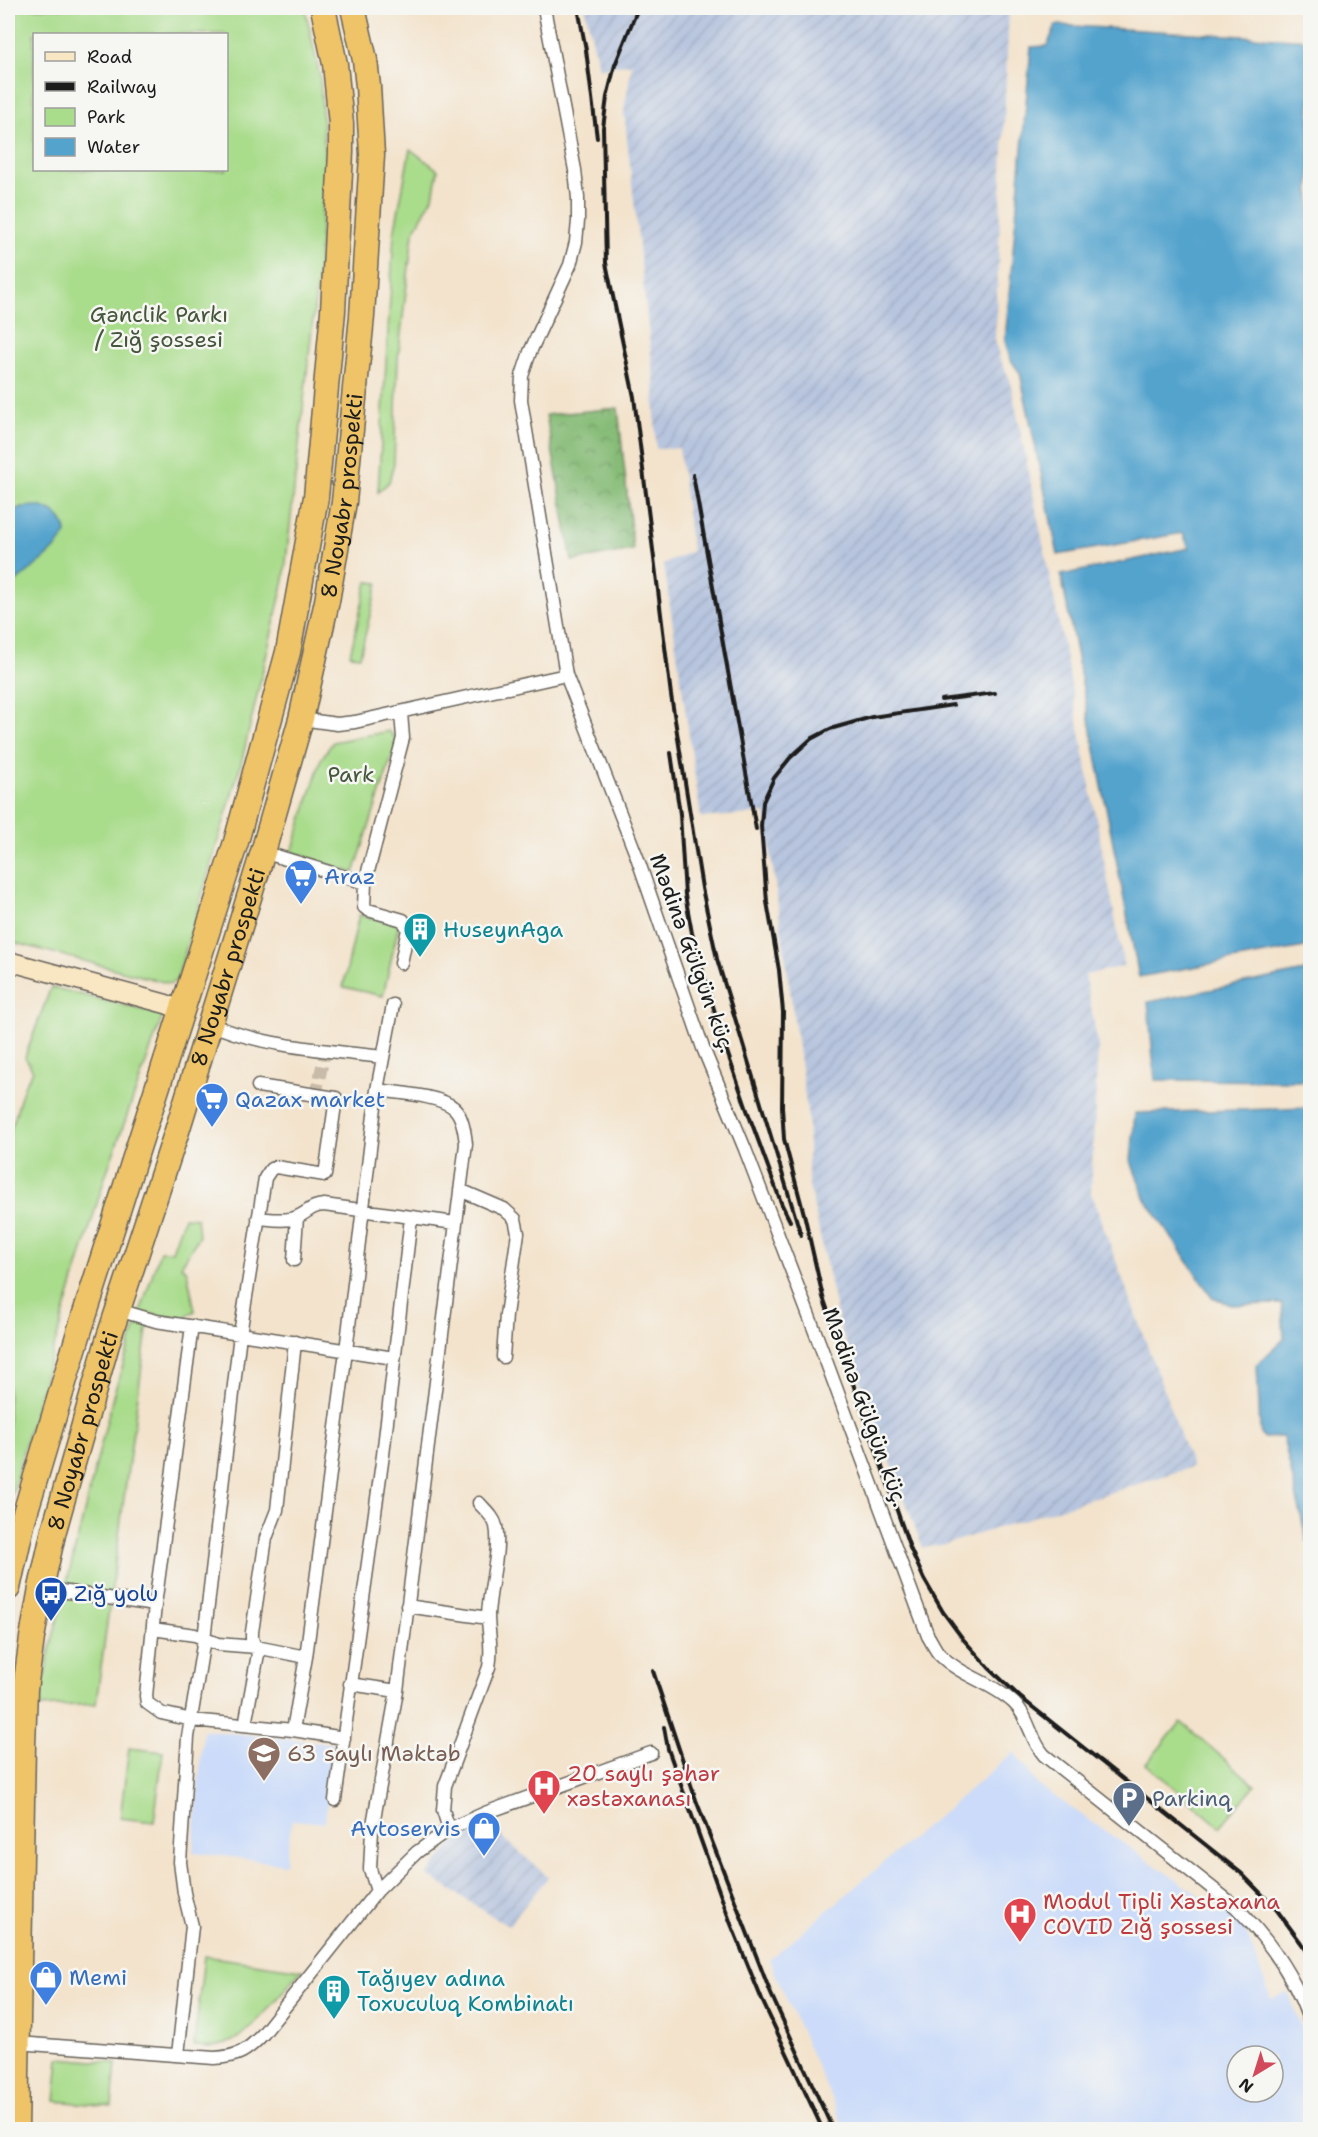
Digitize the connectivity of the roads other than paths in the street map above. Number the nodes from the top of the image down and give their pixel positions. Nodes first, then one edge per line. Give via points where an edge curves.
1 (323, 8) edge
2 (353, 8) edge
3 (544, 8) edge
4 (566, 675) junction
5 (401, 713) junction
6 (301, 720) junction
7 (263, 852) junction
8 (365, 883) junction
9 (8, 961) edge
10 (401, 963) dead end
11 (393, 1005) dead end
12 (183, 1011) junction
13 (211, 1024) junction
14 (383, 1057) junction
15 (258, 1086) dead end
16 (377, 1090) junction
17 (460, 1190) junction
18 (363, 1209) junction
19 (297, 1217) junction
20 (258, 1218) junction
21 (411, 1218) junction
22 (455, 1223) junction
23 (294, 1260) dead end
24 (118, 1310) junction
25 (192, 1326) junction
26 (240, 1334) junction
27 (295, 1342) junction
28 (346, 1351) junction
29 (503, 1357) dead end
30 (394, 1358) junction
31 (479, 1503) dead end
32 (8, 1588) edge
33 (41, 1588) junction
34 (155, 1605) junction
35 (407, 1606) junction
36 (488, 1618) junction
37 (153, 1629) junction
38 (204, 1639) junction
39 (256, 1647) junction
40 (306, 1657) junction
41 (350, 1684) junction
42 (397, 1690) junction
43 (192, 1720) junction
44 (245, 1725) junction
45 (293, 1730) junction
46 (344, 1738) junction
47 (651, 1753) dead end
48 (335, 1800) dead end
49 (449, 1829) junction
50 (377, 1891) junction
51 (1311, 2022) edge
52 (18, 2043) junction
53 (178, 2055) junction
54 (16, 2130) edge

1 - 12 highway, 8 Noyabr prospekti via 338,84 341,152 333,311 316,497 300,593 273,712
2 - 6 highway, 8 Noyabr prospekti via 365,60 372,124 362,316 340,528
3 - 4 street, Mədinə Gülgün küç. via 575,170 578,221 570,265 522,376 521,400
4 - 5 street
4 - 51 street, Mədinə Gülgün küç. via 637,857 703,1048 784,1249 928,1636 939,1654 953,1665 1013,1702 1044,1755 1236,1906 1288,1971
5 - 6 street via 337,724
5 - 8 street via 403,738
6 - 7 highway, 8 Noyabr prospekti
7 - 8 street
7 - 13 highway, 8 Noyabr prospekti
8 - 10 street via 364,907 406,923
9 - 12 main road
11 - 14 street
12 - 13 highway
12 - 32 highway, 8 Noyabr prospekti via 80,1329 23,1520
13 - 14 street via 252,1037
13 - 24 highway, 8 Noyabr prospekti
14 - 16 street
15 - 20 street via 336,1098 325,1175 271,1169 265,1178
16 - 17 street via 437,1100 458,1112 465,1136
16 - 18 street
17 - 22 street
17 - 29 street via 504,1209 515,1219 518,1233
18 - 19 street via 314,1206
18 - 21 street
18 - 28 street
19 - 20 street
19 - 23 street
20 - 26 street
21 - 22 street
21 - 30 street
22 - 35 street
24 - 25 street
24 - 33 highway, 8 Noyabr prospekti
25 - 26 street
25 - 34 street
26 - 27 street
26 - 38 street
27 - 28 street
27 - 39 street via 277,1510 266,1538 252,1632
28 - 30 street
28 - 40 street
30 - 41 street
31 - 36 street via 496,1527
33 - 34 street
33 - 52 highway, 8 Noyabr prospekti via 22,1746
34 - 37 street
35 - 36 street
35 - 42 street
36 - 49 street via 492,1648 489,1666 445,1786 443,1810
37 - 38 street
37 - 43 street via 147,1703 161,1713
38 - 39 street
38 - 43 street
39 - 40 street
39 - 44 street
40 - 45 street
41 - 42 street
41 - 46 street
42 - 50 street via 372,1830 370,1869
43 - 44 street
43 - 53 street via 180,1862 192,1926
44 - 45 street
45 - 46 street
46 - 48 street
47 - 49 street
49 - 50 street via 417,1852
50 - 53 street via 253,2044 242,2053 227,2057
52 - 53 street
52 - 54 highway, 8 Noyabr prospekti

